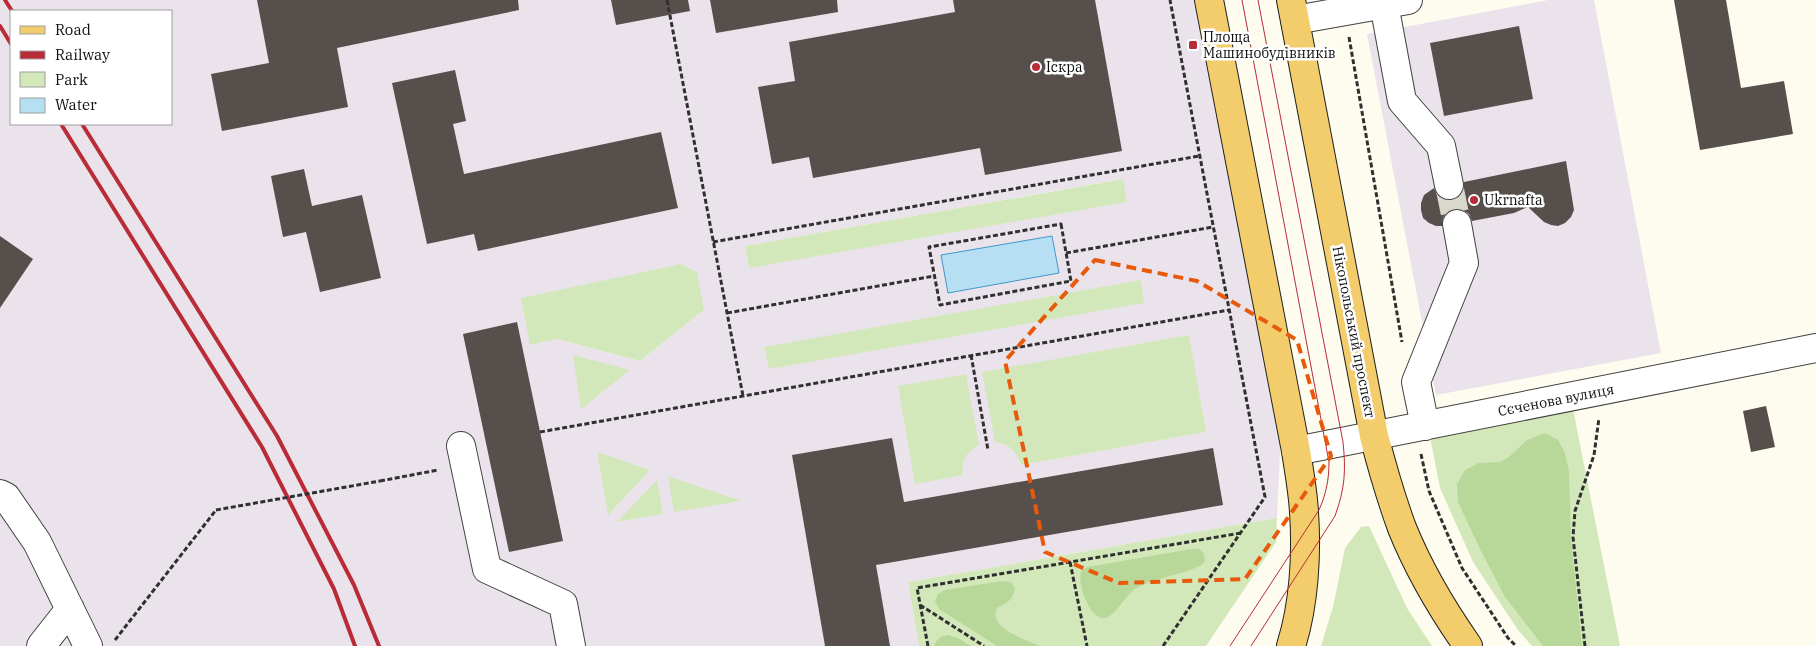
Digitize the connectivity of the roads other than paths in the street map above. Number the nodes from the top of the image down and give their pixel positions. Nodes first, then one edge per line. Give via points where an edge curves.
1 (1209, 0) edge
2 (1396, 2) edge
3 (1293, 10) edge
4 (1449, 185) tunnel mouth
5 (1457, 224) tunnel mouth
6 (1816, 348) edge
7 (1420, 426) junction
8 (1374, 436) junction
9 (1296, 451) junction
10 (463, 456) road end
11 (2, 499) edge
12 (70, 609) junction
13 (41, 646) edge
14 (88, 646) edge
15 (571, 646) edge
16 (1291, 646) edge
17 (1468, 646) edge

1 - 9 main road
2 - 3 street via 1345,12
2 - 4 street via 1402,101 1442,146
3 - 8 main road, Нікопольський проспект
5 - 7 street via 1464,263 1416,382
6 - 7 street, Сєченова вулиця
7 - 8 street, Сєченова вулиця
8 - 9 street, Сєченова вулиця
8 - 17 main road, Нікопольський проспект via 1403,530 1446,615
9 - 16 main road via 1304,512 1304,573
10 - 15 street via 487,569 564,604
11 - 12 street via 37,542
12 - 13 street
12 - 14 street

